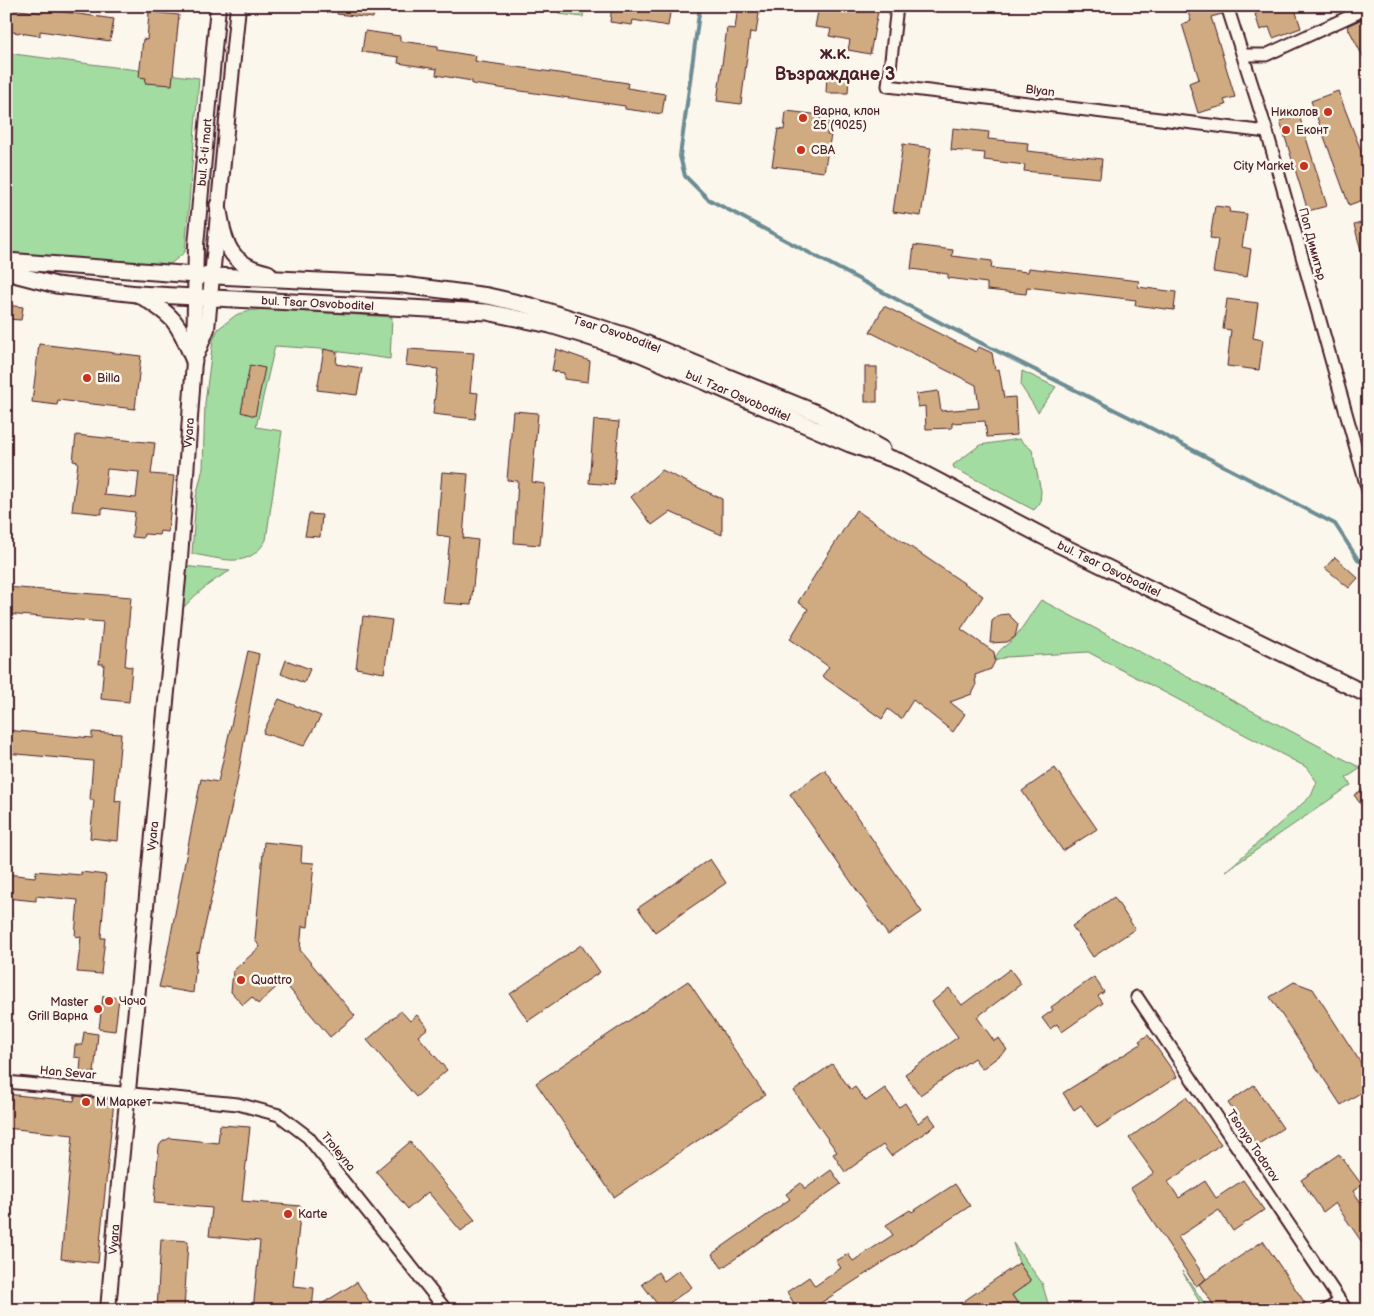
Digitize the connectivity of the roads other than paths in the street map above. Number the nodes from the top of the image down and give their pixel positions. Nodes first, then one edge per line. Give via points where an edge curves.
1 (218, 6) edge
2 (238, 6) edge
3 (896, 6) edge
4 (1227, 6) edge
5 (1368, 8) edge
6 (1243, 56) junction
7 (1267, 132) junction
8 (218, 205) junction
9 (6, 261) edge
10 (6, 272) edge
11 (195, 275) junction
12 (212, 276) junction
13 (309, 280) junction
14 (137, 294) junction
15 (203, 298) junction
16 (194, 361) junction
17 (901, 462) junction
18 (1368, 491) edge
19 (1367, 693) edge
20 (1137, 997) dead end
21 (6, 1082) edge
22 (128, 1093) junction
23 (1343, 1306) edge
24 (108, 1310) edge
25 (446, 1310) edge
26 (1327, 1310) edge

1 - 11 street, bul. 3-ti mart
2 - 8 street, bul. 3-ti mart
3 - 7 street, Blyan via 888,86
4 - 6 street, Поп Димитър
5 - 6 street via 1266,55
6 - 7 street, Поп Димитър
7 - 18 street, Поп Димитър
8 - 12 street, bul. 3-ti mart
8 - 13 main road via 223,238 239,262 262,272
9 - 11 main road, bul. Tsar Osvoboditel
10 - 14 main road, bul. Tsar Osvoboditel via 56,285
11 - 12 main road, bul. Tsar Osvoboditel
11 - 15 street, bul. 3-ti mart
12 - 13 main road, bul. Tsar Osvoboditel
12 - 15 street, Vyara
13 - 17 main road, Tsar Osvoboditel via 488,296 582,320 819,414
14 - 15 main road, bul. Tsar Osvoboditel
14 - 16 main road via 168,312 179,326
15 - 16 street, Vyara
15 - 17 main road, bul. Tsar Osvoboditel via 440,309 512,316 641,354 824,434
16 - 22 street, Vyara via 180,558
17 - 19 main road, bul. Tsar Osvoboditel via 1056,543
20 - 23 street, Tsonyo Todorov
21 - 22 street, Han Sevar
22 - 24 street, Vyara
22 - 25 street, Troleyna via 238,1104 279,1116 308,1137
23 - 26 street

